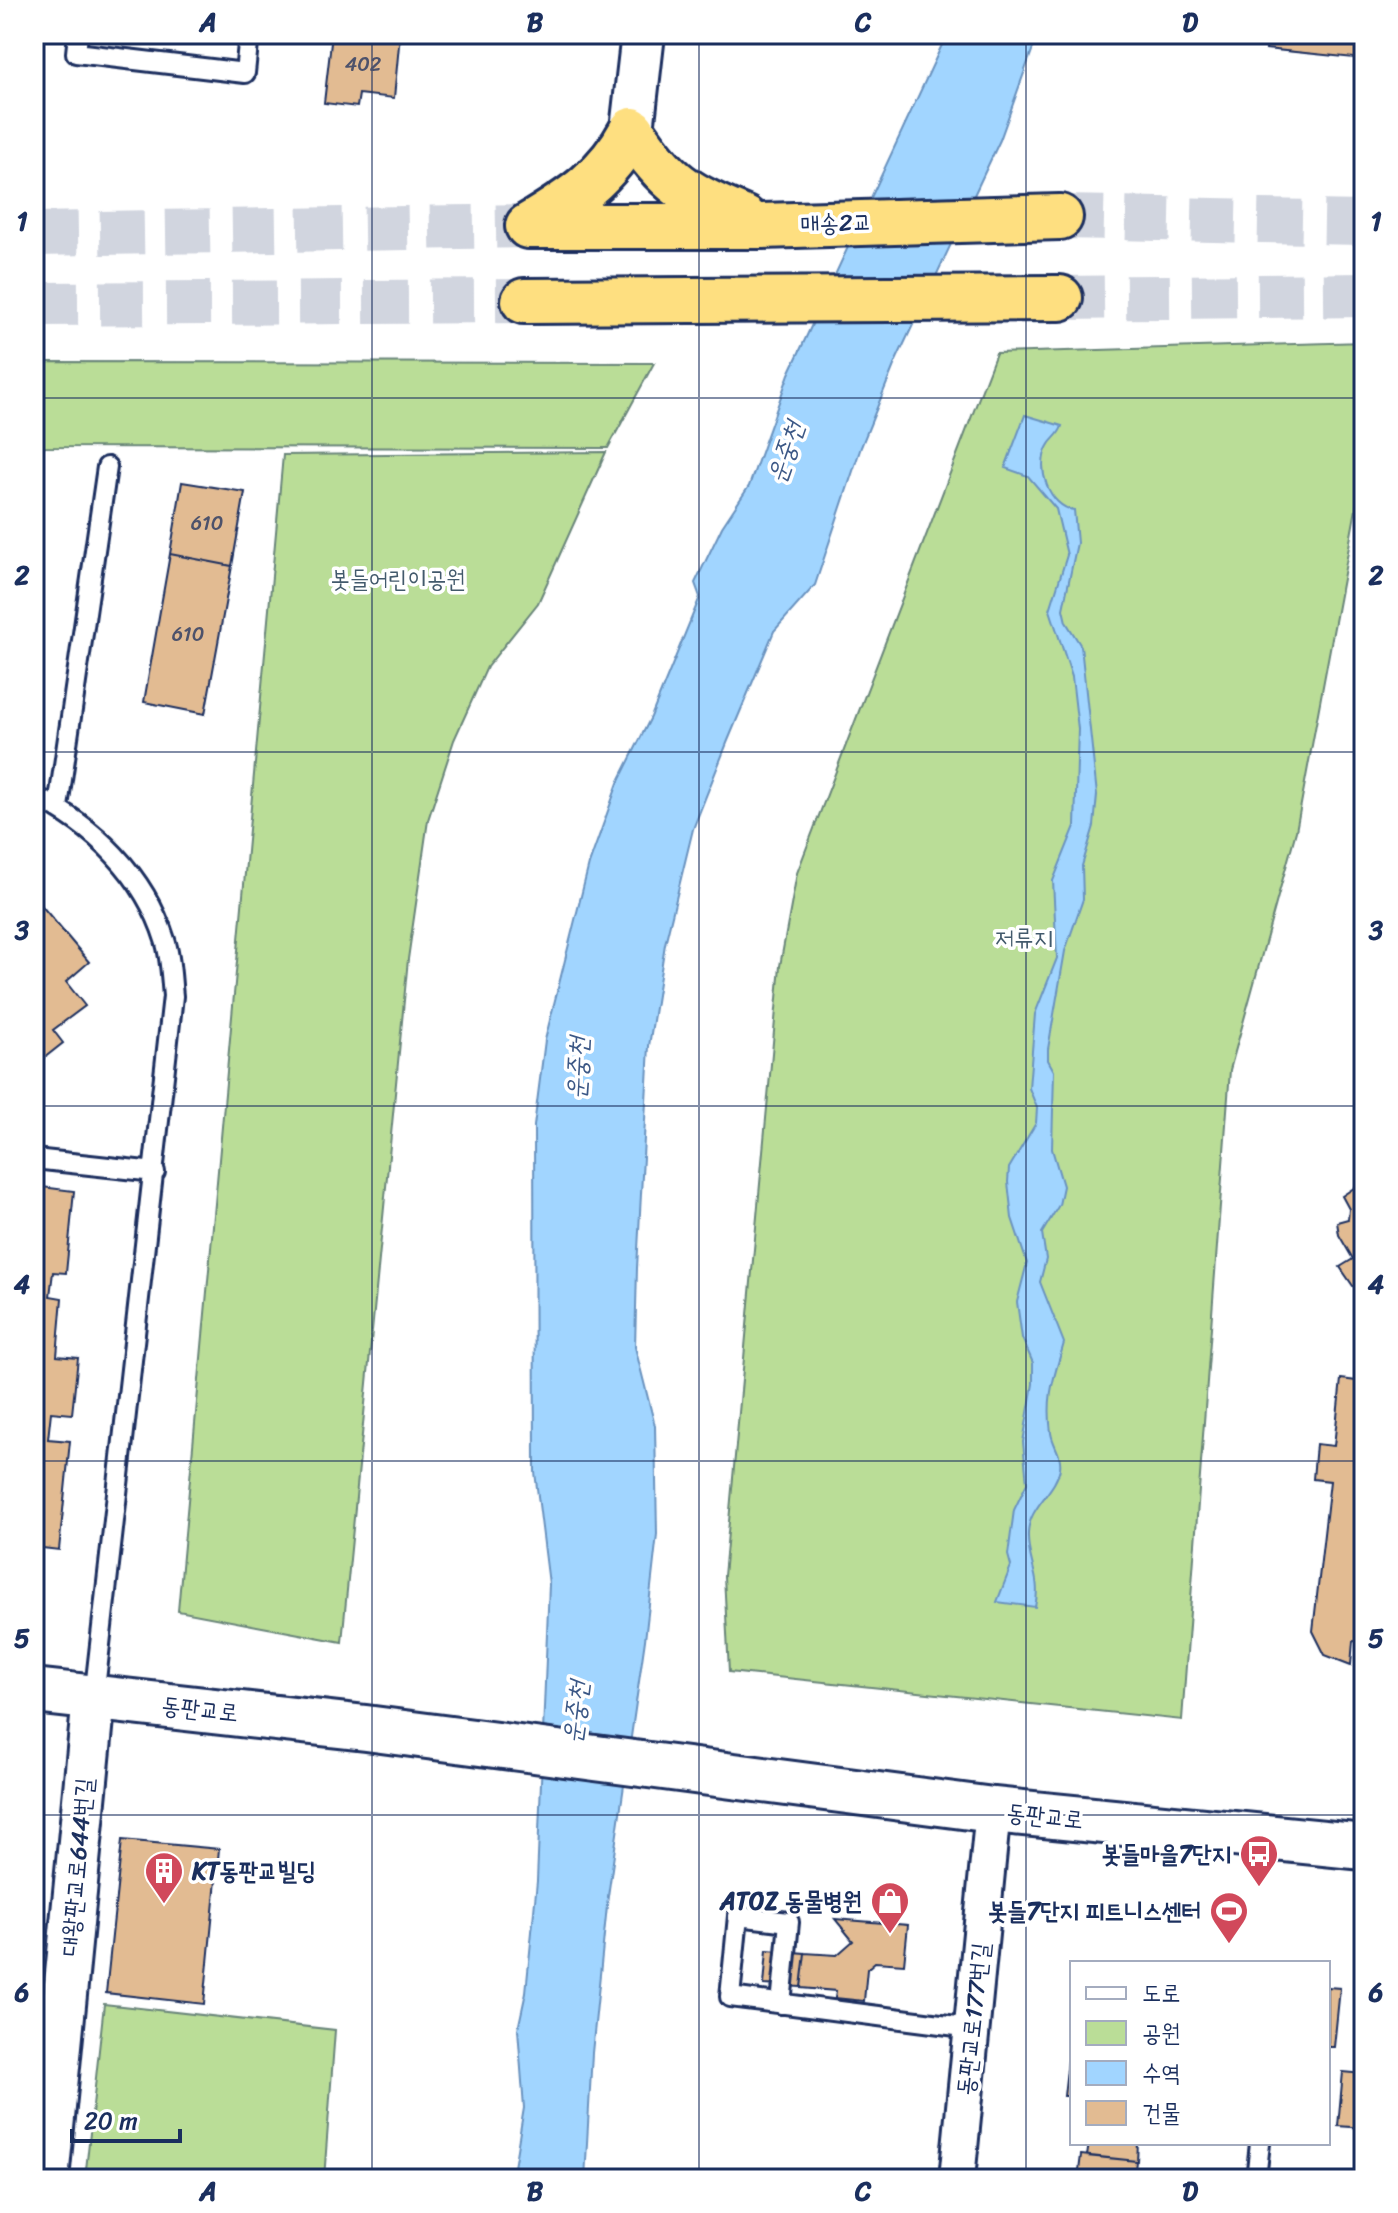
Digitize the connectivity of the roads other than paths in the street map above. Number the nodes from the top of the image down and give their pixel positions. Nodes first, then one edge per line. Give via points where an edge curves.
1 (78, 34) edge
2 (249, 34) edge
3 (643, 34) edge
4 (632, 130) junction
5 (1043, 217) tunnel mouth
6 (762, 226) junction
7 (1060, 298) tunnel mouth
8 (524, 301) tunnel mouth
9 (107, 467) dead end
10 (34, 796) edge
11 (58, 807) junction
12 (34, 1159) edge
13 (155, 1172) junction
14 (34, 1691) edge
15 (94, 1698) junction
16 (993, 1810) junction
17 (1364, 1847) edge
18 (781, 2004) junction
19 (972, 2028) junction
20 (1260, 2145) edge
21 (47, 2179) edge
22 (957, 2179) edge
23 (1256, 2179) edge

1 - 2 lane via 76,53 245,73
3 - 4 street
4 - 6 highway via 679,189
4 - 6 highway, 매송2교 via 616,160 596,179 528,226
5 - 6 highway, 매송2교
7 - 8 highway
9 - 11 lane
10 - 11 lane
11 - 13 lane via 105,843 144,890 166,942 173,996
12 - 13 lane
13 - 15 lane
14 - 15 main road, 동판교로
15 - 16 main road, 동판교로
15 - 21 street, 대왕판교로644번길
16 - 17 main road, 동판교로
16 - 19 street, 동판교로177번길
18 - 18 lane via 730,1997 738,1916 789,1922
18 - 19 lane
19 - 22 street, 동판교로177번길
20 - 23 lane

